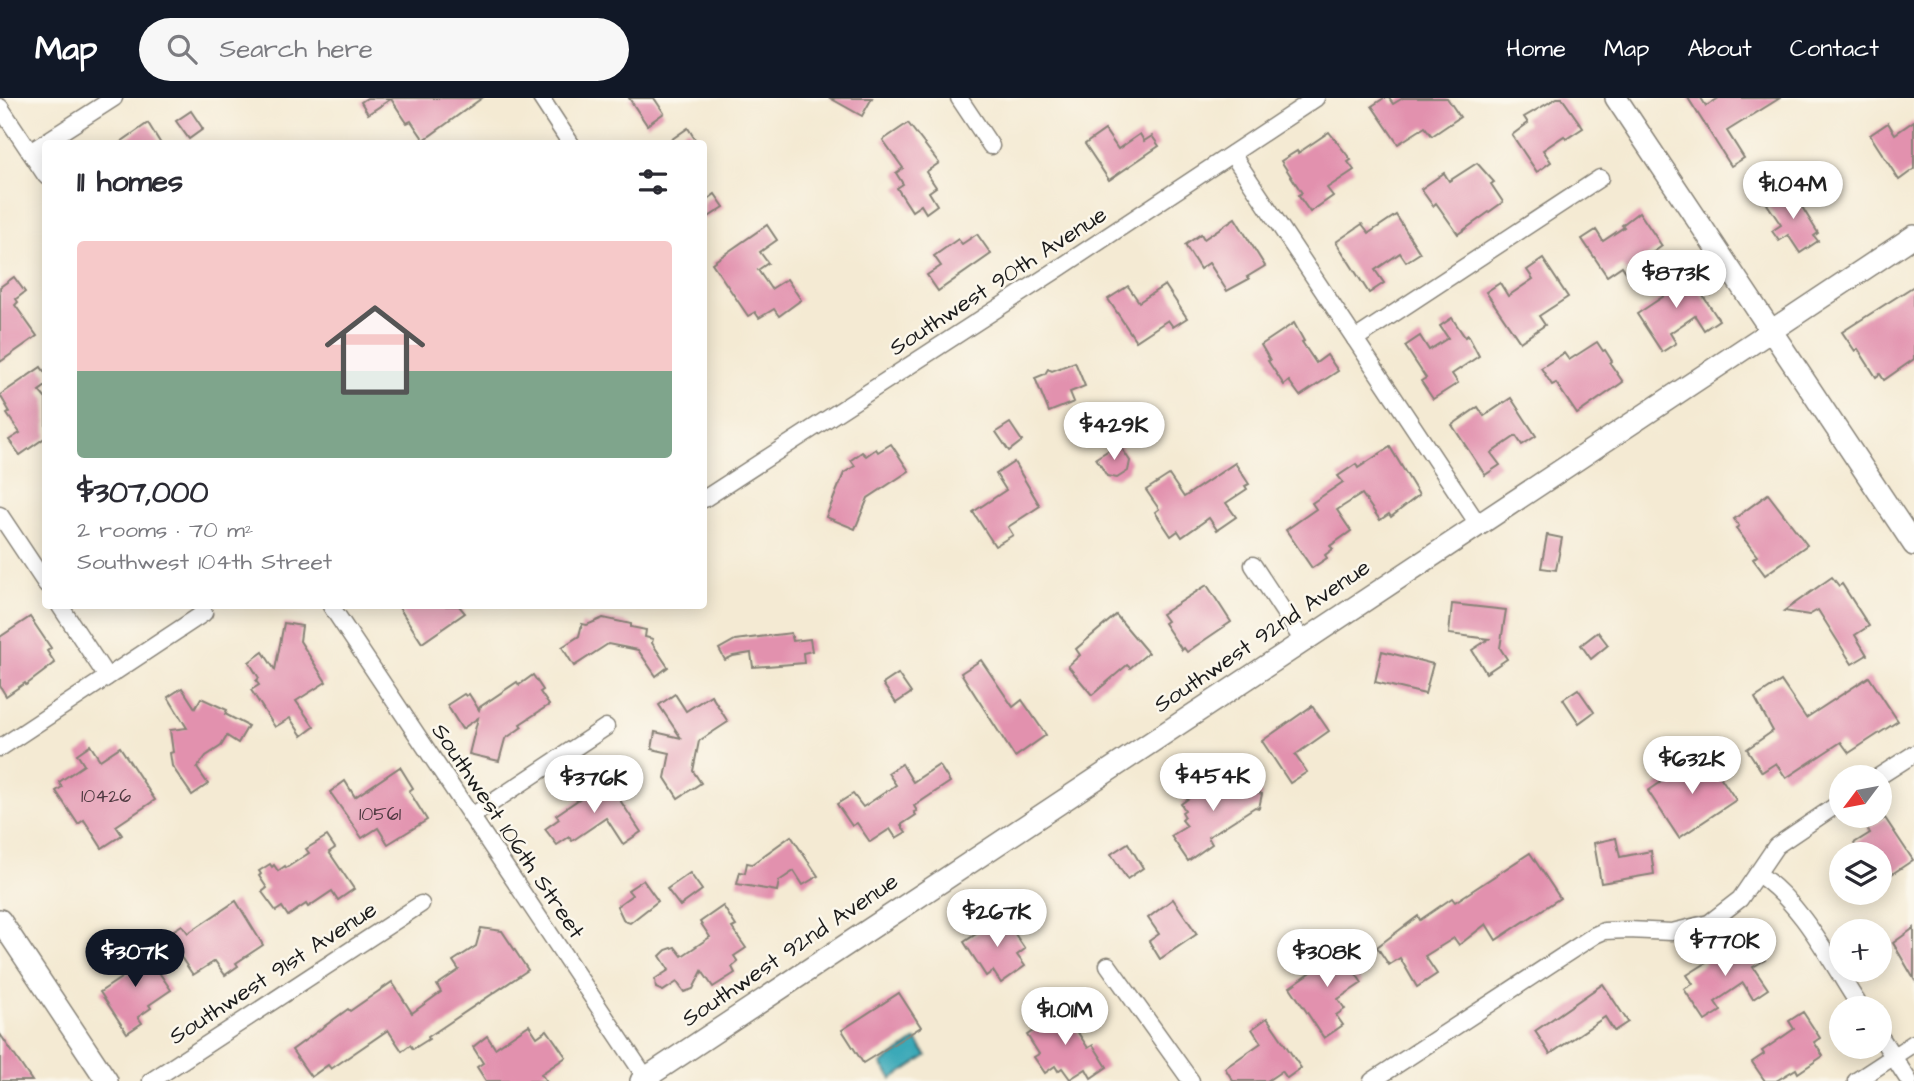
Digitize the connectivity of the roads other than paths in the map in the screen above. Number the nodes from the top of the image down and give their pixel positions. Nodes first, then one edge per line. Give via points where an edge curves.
1 (114, 98) edge
2 (541, 98) edge
3 (959, 98) edge
4 (1316, 98) edge
5 (1623, 100) edge
6 (0, 107) edge
7 (49, 140) edge
8 (568, 140) edge
9 (42, 144) edge
10 (991, 146) dead end
11 (30, 152) junction
12 (1232, 154) junction
13 (42, 170) edge
14 (1600, 178) dead end
15 (1914, 236) edge
16 (1771, 331) junction
17 (1355, 339) junction
18 (707, 497) edge
19 (0, 515) edge
20 (1478, 524) junction
21 (1914, 545) edge
22 (1253, 565) dead end
23 (42, 578) edge
24 (62, 609) edge
25 (333, 609) edge
26 (204, 613) dead end
27 (1303, 641) junction
28 (107, 677) junction
29 (606, 727) dead end
30 (0, 748) edge
31 (1914, 754) edge
32 (1892, 768) edge
33 (1829, 810) edge
34 (472, 816) junction
35 (1758, 874) junction
36 (421, 904) dead end
37 (0, 920) edge
38 (1108, 965) dead end
39 (1853, 996) edge
40 (1914, 1043) edge
41 (1893, 1057) junction
42 (645, 1080) edge
43 (107, 1081) edge
44 (151, 1081) edge
45 (1191, 1081) edge
46 (1372, 1081) edge
47 (1856, 1081) edge
48 (1909, 1081) edge

1 - 7 street
2 - 8 street
3 - 10 street
4 - 12 street, Southwest 90th Avenue
5 - 16 street
6 - 11 street
9 - 11 street
11 - 13 street
12 - 17 street
12 - 18 street, Southwest 90th Avenue
14 - 17 street
15 - 16 street, Southwest 92nd Avenue
16 - 20 street, Southwest 92nd Avenue
16 - 21 street
17 - 20 street
19 - 23 street
20 - 27 street, Southwest 92nd Avenue
22 - 27 street
24 - 28 street
25 - 34 street, Southwest 106th Street
26 - 28 street
27 - 42 street, Southwest 92nd Avenue
28 - 30 street
29 - 34 street
31 - 32 street
33 - 35 street via 1776,846
34 - 42 street, Southwest 106th Street
35 - 39 street via 1792,905
35 - 46 street via 1740,899 1709,923 1672,932 1595,934
36 - 44 street, Southwest 91st Avenue
37 - 43 street
38 - 45 street
40 - 41 street
41 - 47 street
41 - 48 street

